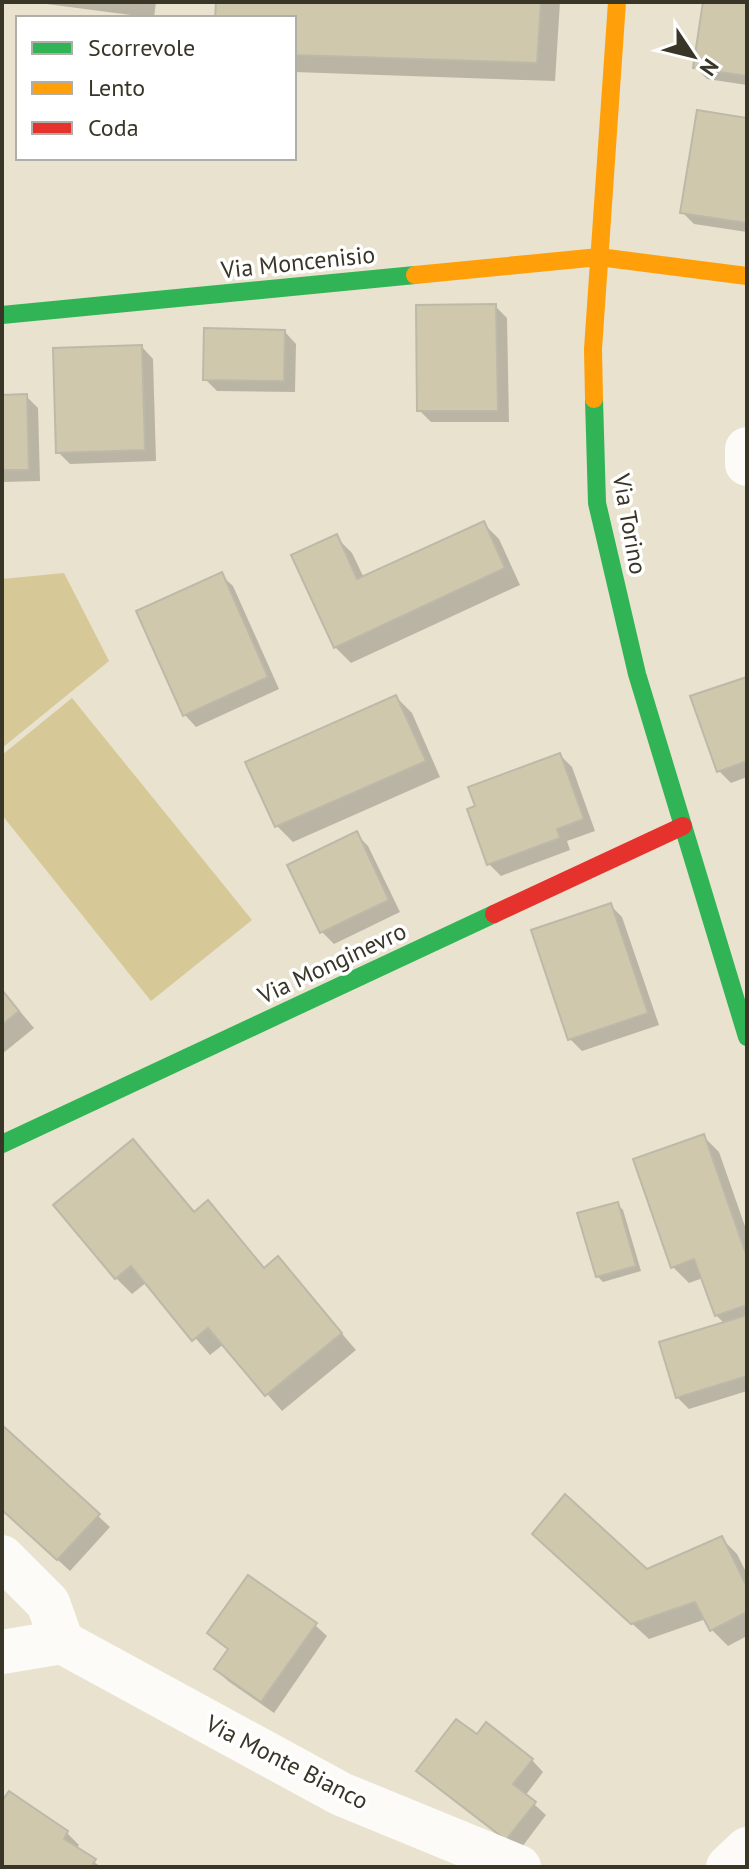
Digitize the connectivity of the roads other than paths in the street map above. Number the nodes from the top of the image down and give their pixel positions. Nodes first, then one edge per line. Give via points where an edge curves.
1 (617, 2) edge
2 (599, 257) junction
3 (747, 276) edge
4 (2, 315) edge
5 (747, 449) edge
6 (747, 464) edge
7 (683, 826) junction
8 (747, 1037) edge
9 (2, 1144) edge
10 (2, 1557) edge
11 (62, 1642) junction
12 (2, 1652) edge
13 (747, 1849) edge
14 (519, 1867) edge
15 (728, 1867) edge

1 - 2 street, Via Torino
2 - 3 street, Via Moncenisio
2 - 4 street, Via Moncenisio
2 - 7 street, Via Torino via 593,349 597,503 637,674
5 - 6 street
7 - 8 street, Via Torino
7 - 9 street, Via Monginevro
10 - 11 street via 48,1603
11 - 12 street
11 - 14 street, Via Monte Bianco via 341,1794
13 - 15 street

